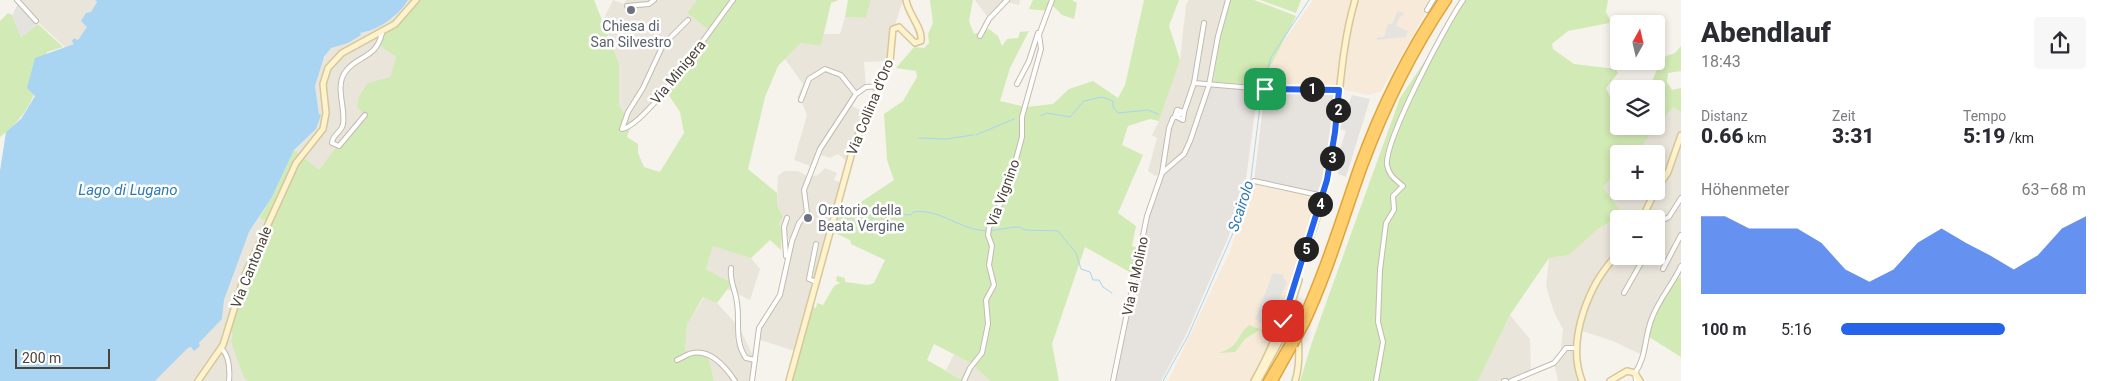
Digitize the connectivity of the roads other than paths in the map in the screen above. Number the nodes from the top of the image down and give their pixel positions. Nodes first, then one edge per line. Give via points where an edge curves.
1 (416, 0) edge
2 (654, 0) edge
3 (733, 0) edge
4 (906, 0) edge
5 (1007, 0) edge
6 (1052, 0) edge
7 (1228, 0) edge
8 (1355, 0) edge
9 (1433, 0) edge
10 (1440, 0) edge
11 (1450, 0) edge
12 (1463, 0) edge
13 (20, 1) edge
14 (627, 6) dead end
15 (1427, 10) dead end
16 (688, 20) dead end
17 (36, 21) dead end
18 (1204, 22) dead end
19 (1043, 23) junction
20 (382, 33) junction
21 (1424, 33) junction
22 (980, 36) dead end
23 (1194, 83) junction
24 (1018, 84) dead end
25 (1209, 85) junction
26 (880, 86) junction
27 (1339, 90) junction
28 (856, 94) junction
29 (801, 100) dead end
30 (365, 115) dead end
31 (1681, 135) edge
32 (1162, 173) junction
33 (1665, 176) edge
34 (1254, 181) dead end
35 (1322, 196) junction
36 (1681, 198) edge
37 (787, 218) dead end
38 (1665, 219) edge
39 (1681, 235) edge
40 (816, 244) dead end
41 (786, 259) junction
42 (1610, 262) edge
43 (1641, 265) edge
44 (1681, 266) edge
45 (731, 268) dead end
46 (1663, 269) dead end
47 (816, 282) junction
48 (1624, 293) dead end
49 (1287, 315) junction
50 (1293, 342) junction
51 (222, 348) junction
52 (1576, 348) junction
53 (677, 360) dead end
54 (755, 360) junction
55 (1635, 373) junction
56 (200, 380) edge
57 (229, 381) edge
58 (735, 381) edge
59 (752, 381) edge
60 (789, 381) edge
61 (964, 381) edge
62 (1113, 381) edge
63 (1256, 381) edge
64 (1267, 381) edge
65 (1274, 381) edge
66 (1295, 381) edge
67 (1376, 381) edge
68 (1512, 381) edge
69 (1582, 381) edge
70 (1610, 381) edge
71 (1638, 381) edge

1 - 20 main road, Via Cantonale via 398,22
2 - 14 street
3 - 16 street, Via Minigera via 664,94 631,125 622,129 663,45
4 - 26 main road, Via Collina d'Oro via 922,39 915,43 901,28 894,28 891,57
5 - 22 street via 989,19
6 - 19 street, Via Vignino
7 - 25 street, Via al Molino
8 - 27 main road via 1346,35
9 - 15 street
10 - 21 highway
11 - 21 highway
12 - 67 street via 1440,37 1390,147 1387,164 1393,179 1403,186 1393,196 1394,210 1386,223 1378,322 1383,342
13 - 17 street
18 - 23 street
19 - 24 street
19 - 61 street, Via Vignino via 1039,36 1041,49 1022,117 1022,137 1006,194 988,233 992,246 989,265 994,282 986,300 988,324 982,352
20 - 30 street via 371,53 350,66 344,74 340,86 343,124 332,143 339,146
20 - 51 main road, Via Cantonale via 345,51 330,65 324,84 325,124 304,151 259,241 241,285
21 - 50 highway, bridge via 1389,92 1371,131 1332,246
23 - 25 street
23 - 32 street, Via al Molino via 1184,112 1175,117 1167,134
25 - 27 street
25 - 32 street, Via al Molino via 1187,148
26 - 28 street via 866,87
26 - 47 main road, Via Collina d'Oro via 854,145
27 - 35 main road via 1332,156
28 - 29 street via 841,75 825,69 809,79
28 - 41 street via 820,149 804,192 807,213 798,226
31 - 33 main road
32 - 62 street, Via al Molino via 1147,216
34 - 35 street
35 - 49 main road
36 - 38 street
37 - 41 street via 784,227
39 - 46 street
40 - 47 street via 809,279
41 - 54 street via 783,288 759,328
42 - 52 main road via 1594,285
43 - 48 street
44 - 55 street via 1652,318 1646,335 1644,360
45 - 54 street via 739,344 746,358
47 - 60 main road, Via Collina d'Oro
49 - 63 main road
49 - 66 main road via 1294,324 1300,358
50 - 64 highway
50 - 65 highway
51 - 56 main road, Via Cantonale
51 - 57 street via 229,366
52 - 68 street via 1566,348 1554,363
52 - 69 main road
53 - 58 street via 688,354 708,354 727,369
54 - 59 street
55 - 70 main road via 1624,371
55 - 71 main road

